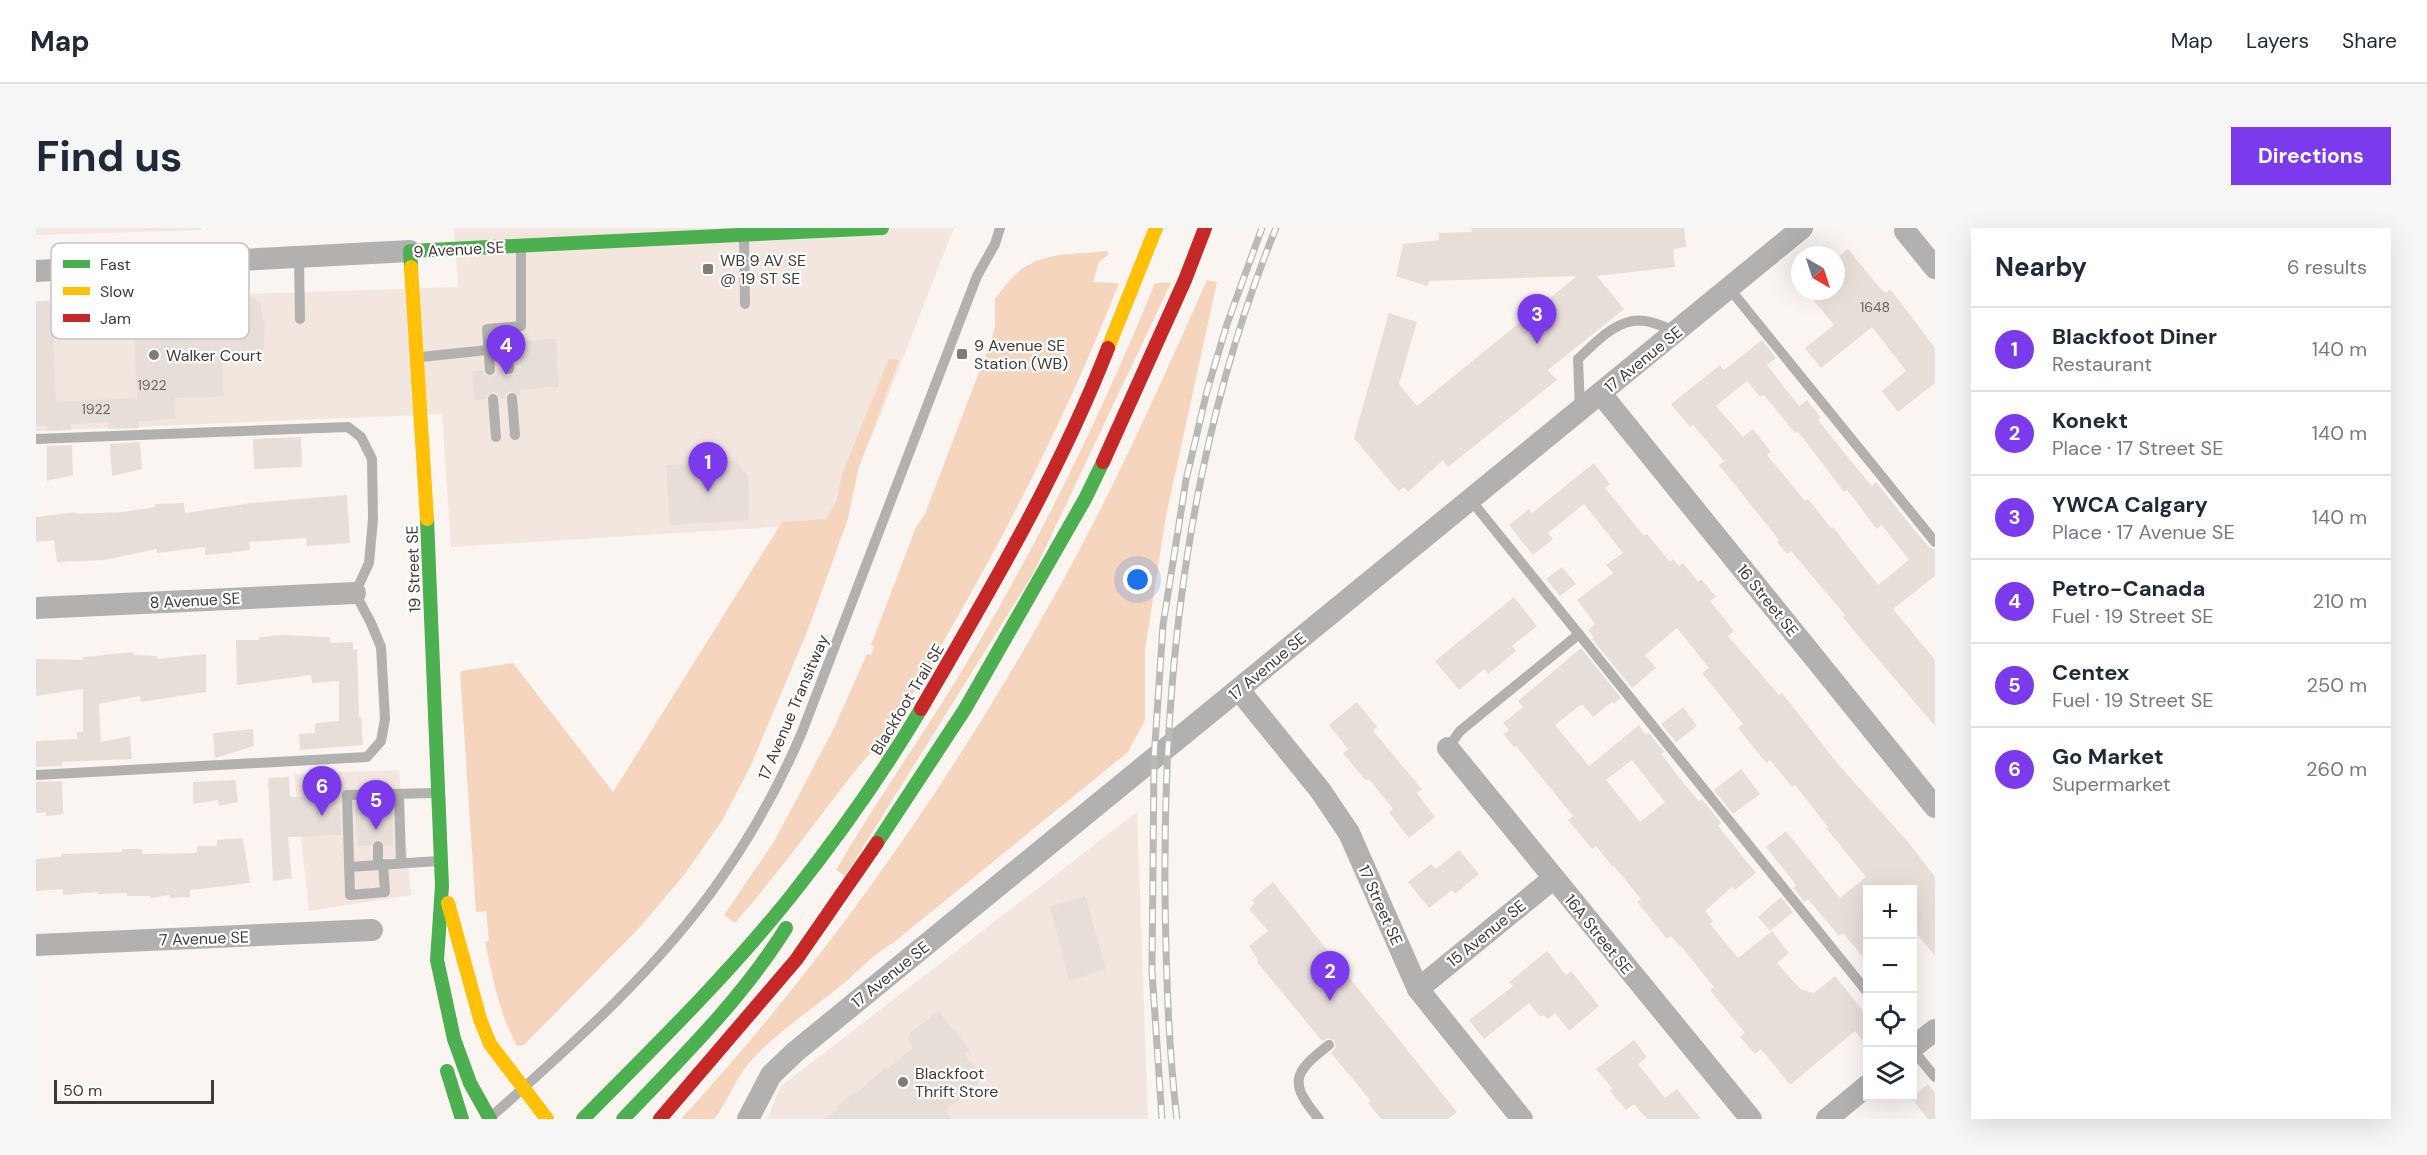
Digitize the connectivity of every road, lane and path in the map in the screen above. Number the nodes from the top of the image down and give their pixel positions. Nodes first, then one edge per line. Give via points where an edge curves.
1 (882, 228) edge
2 (1000, 228) edge
3 (1156, 228) edge
4 (1205, 228) edge
5 (1802, 228) edge
6 (815, 229) edge
7 (1905, 231) dead end
8 (744, 233) junction
9 (521, 245) junction
10 (410, 251) junction
11 (299, 258) junction
12 (249, 260) edge
13 (1935, 268) edge
14 (51, 270) edge
15 (36, 271) edge
16 (1729, 288) junction
17 (745, 304) dead end
18 (300, 319) dead end
19 (1677, 331) junction
20 (488, 349) junction
21 (419, 357) junction
22 (509, 369) dead end
23 (490, 370) dead end
24 (1600, 394) junction
25 (512, 398) dead end
26 (493, 399) dead end
27 (1580, 410) junction
28 (515, 435) dead end
29 (496, 437) dead end
30 (36, 439) edge
31 (1470, 499) junction
32 (1935, 542) edge
33 (355, 593) junction
34 (36, 608) edge
35 (1578, 634) junction
36 (1239, 690) junction
37 (1448, 748) joint
38 (36, 775) edge
39 (438, 793) junction
40 (375, 794) junction
41 (399, 794) junction
42 (375, 807) dead end
43 (1935, 807) edge
44 (856, 808) junction
45 (378, 846) dead end
46 (441, 861) junction
47 (401, 863) junction
48 (381, 865) junction
49 (349, 867) junction
50 (1554, 878) junction
51 (442, 886) junction
52 (372, 930) dead end
53 (36, 945) edge
54 (437, 960) junction
55 (1863, 987) edge
56 (1418, 988) junction
57 (435, 1018) dead end
58 (1935, 1030) edge
59 (1329, 1045) dead end
60 (1914, 1047) edge
61 (443, 1053) dead end
62 (1917, 1055) edge
63 (1935, 1077) edge
64 (523, 1089) junction
65 (1863, 1089) edge
66 (462, 1119) edge
67 (489, 1119) edge
68 (547, 1119) edge
69 (583, 1119) edge
70 (623, 1119) edge
71 (660, 1119) edge
72 (748, 1119) edge
73 (1319, 1119) edge
74 (1522, 1119) edge
75 (1751, 1119) edge
76 (1827, 1119) edge

1 - 6 main road, 9 Avenue SE
2 - 64 lane, 17 Avenue Transitway via 977,276 802,732 768,804 720,880 653,962
3 - 44 main road, Blackfoot Trail SE via 1092,390 1022,534 893,756
4 - 71 main road via 1085,499 965,709 795,960
5 - 16 street, 17 Avenue SE
6 - 8 main road, 9 Avenue SE
7 - 13 street
8 - 9 main road, 9 Avenue SE
8 - 17 lane
9 - 10 main road, 9 Avenue SE
9 - 20 lane via 521,326 487,329
10 - 11 street, 9 Avenue SE
10 - 21 main road, 19 Street SE
11 - 12 street, 9 Avenue SE
11 - 18 lane
14 - 15 street, 9 Avenue SE
16 - 19 street, 17 Avenue SE
16 - 32 lane
19 - 24 street, 17 Avenue SE
19 - 27 lane via 1645,321 1624,321 1592,345 1578,359
20 - 21 lane
20 - 22 lane via 507,348
20 - 23 lane
21 - 39 main road, 19 Street SE
24 - 27 street, 17 Avenue SE
24 - 43 street, 16 Street SE
25 - 28 lane
26 - 29 lane
27 - 31 street, 17 Avenue SE
30 - 33 lane via 348,427 361,437 372,459 369,563
31 - 35 lane
31 - 36 street, 17 Avenue SE
33 - 34 street, 8 Avenue SE
33 - 38 lane via 381,647 385,719 381,741 367,757
35 - 37 lane via 1460,731
35 - 55 lane
36 - 56 street, 17 Street SE via 1320,790 1348,833
36 - 72 street, 17 Avenue SE via 795,1052 771,1075
37 - 50 street, 16A Street SE
39 - 41 lane
39 - 46 main road, 19 Street SE
40 - 41 lane
40 - 42 lane
40 - 49 lane via 347,795
41 - 47 lane
44 - 69 main road, Blackfoot Trail SE via 791,896 694,1006
44 - 70 main road via 776,944 722,1014
45 - 48 lane
46 - 47 lane
46 - 51 main road, 19 Street SE
47 - 48 lane
48 - 49 lane
48 - 49 lane via 385,892 350,896
50 - 56 street, 15 Avenue SE
50 - 75 street, 16A Street SE
51 - 54 main road, 19 Street SE
51 - 64 main road, 19 Street SE via 480,1019 490,1044
52 - 53 street, 7 Avenue SE
54 - 57 main road
54 - 67 main road, 19 Street SE via 454,1039
56 - 74 street, 17 Street SE
58 - 60 street
59 - 73 lane via 1306,1064 1298,1083 1298,1091
61 - 66 main road
62 - 63 lane
64 - 67 lane, 17 Avenue Transitway
64 - 68 main road, 19 Street SE
65 - 76 street

